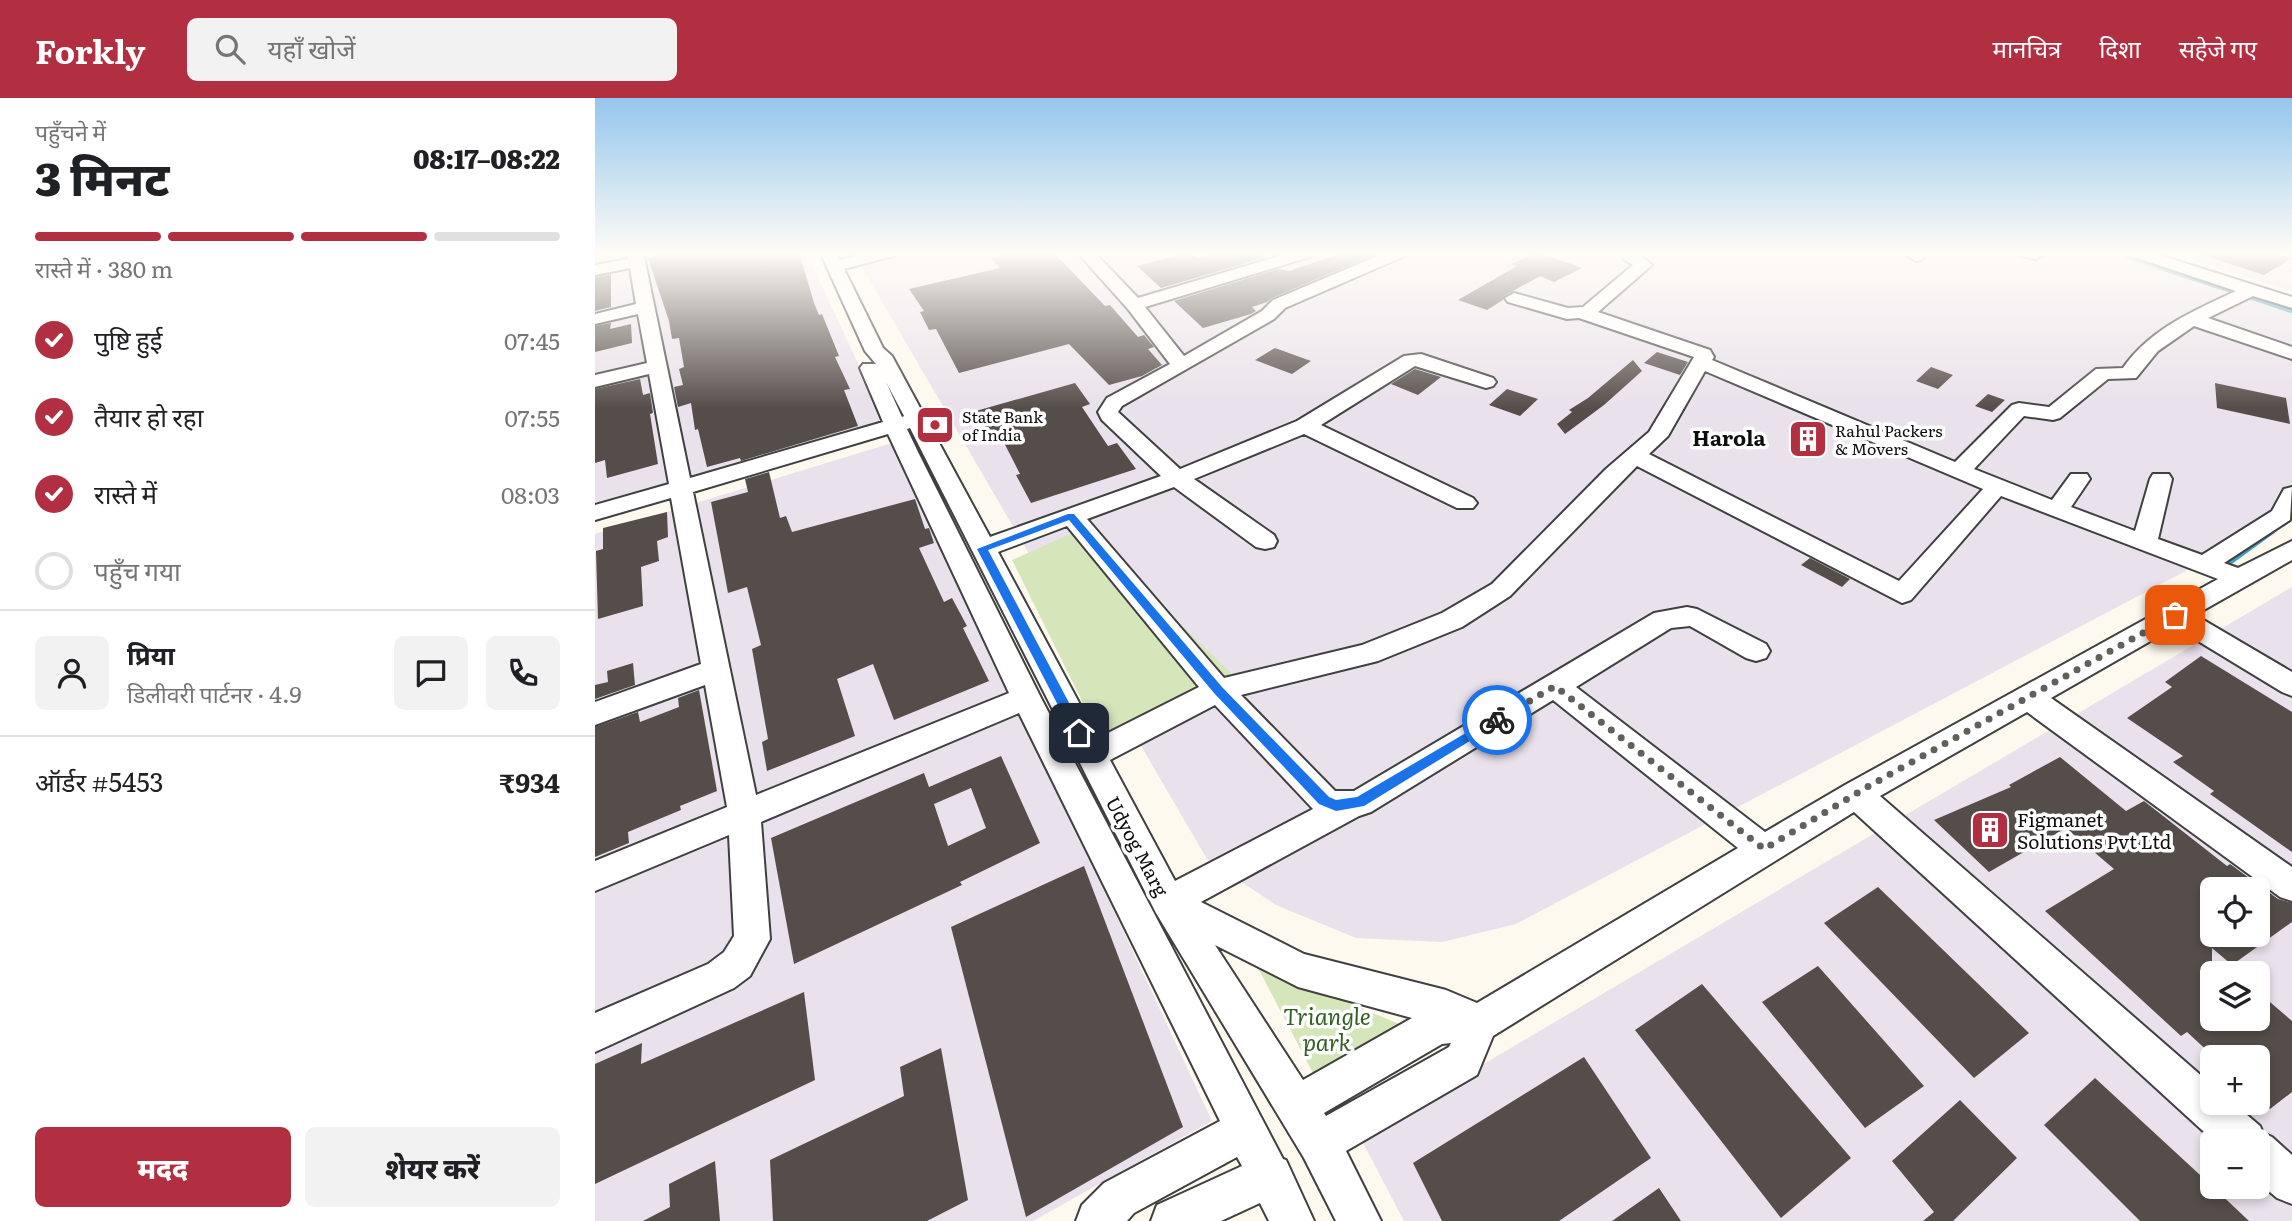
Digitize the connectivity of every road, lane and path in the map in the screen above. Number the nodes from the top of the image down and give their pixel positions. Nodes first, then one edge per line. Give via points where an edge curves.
1 (853, 304) edge
2 (1134, 304) edge
3 (1279, 304) edge
4 (1535, 304) edge
5 (1594, 304) edge
6 (2222, 304) edge
7 (646, 307) joint
8 (1584, 312) junction
9 (595, 319) edge
10 (2192, 319) junction
11 (2292, 353) edge
12 (1701, 362) junction
13 (657, 366) junction
14 (1181, 366) junction
15 (595, 381) edge
16 (1486, 382) dead end
17 (905, 423) junction
18 (1305, 426) junction
19 (1635, 456) junction
20 (1959, 471) junction
21 (1177, 478) junction
22 (2079, 479) dead end
23 (2161, 480) dead end
24 (1997, 486) junction
25 (681, 488) junction
26 (2292, 494) edge
27 (1465, 503) dead end
28 (2057, 510) junction
29 (595, 513) edge
30 (1071, 516) junction
31 (1265, 541) dead end
32 (2144, 544) junction
33 (982, 549) junction
34 (2290, 552) edge
35 (2204, 565) junction
36 (2240, 578) junction
37 (2175, 615) junction
38 (1756, 651) dead end
39 (715, 670) junction
40 (2292, 685) edge
41 (1555, 686) junction
42 (1218, 690) junction
43 (2028, 697) junction
44 (1026, 698) junction
45 (595, 714) edge
46 (1090, 755) junction
47 (1856, 794) junction
48 (1349, 806) junction
49 (744, 814) junction
50 (1764, 849) junction
51 (595, 876) edge
52 (2292, 886) edge
53 (1168, 902) junction
54 (1479, 1023) junction
55 (595, 1033) edge
56 (1295, 1107) junction
57 (2232, 1129) edge
58 (1245, 1130) junction
59 (1319, 1143) junction
60 (2270, 1164) edge
61 (1271, 1175) junction
62 (2292, 1183) edge
63 (1098, 1221) edge
64 (1173, 1221) edge
65 (1292, 1221) edge
66 (1359, 1221) edge

1 - 17 street, Udyog Marg via 875,351 882,356
2 - 14 street
3 - 14 street
4 - 8 street via 1567,314
5 - 8 street
6 - 10 street
7 - 9 street
7 - 13 street
8 - 12 street via 1703,354
10 - 11 street
10 - 20 street via 2137,358 2129,374 2103,373 2053,414 2019,409
12 - 19 street via 1657,436
12 - 20 street
13 - 15 street
13 - 25 street
14 - 21 street via 1114,402 1108,412
16 - 18 street via 1411,360
17 - 25 street
17 - 33 street, Udyog Marg
17 - 44 street, Udyog Marg
18 - 21 street
18 - 27 street
19 - 24 street via 1902,594
19 - 42 street via 1501,590 1452,620 1368,654
20 - 24 street
21 - 30 street
21 - 31 street
22 - 28 street
23 - 32 street
24 - 28 street
25 - 29 street
25 - 39 street
26 - 35 street via 2281,516
28 - 32 street
30 - 33 street
30 - 42 street
32 - 35 street
33 - 46 street, Udyog Marg
34 - 36 street
35 - 36 street
36 - 37 street
37 - 40 street
37 - 43 street
38 - 41 street via 1697,618 1677,617 1664,620
39 - 45 street
39 - 49 street
41 - 48 street
41 - 50 street
42 - 46 street
42 - 48 street via 1324,800
43 - 47 street
43 - 52 street
44 - 49 street
44 - 58 street, Udyog Marg
46 - 53 street, Udyog Marg
47 - 50 street
47 - 57 street
48 - 53 street
49 - 51 street
49 - 55 street via 752,939 746,951 720,976
50 - 54 street
53 - 54 street via 1298,970 1445,1009
53 - 56 street, Udyog Marg
54 - 56 street via 1438,1025
54 - 59 street via 1462,1061
56 - 59 street, Udyog Marg
58 - 61 street, Udyog Marg
58 - 63 street via 1119,1198
59 - 66 street, Udyog Marg
60 - 62 street
61 - 64 street
61 - 65 street, Udyog Marg

